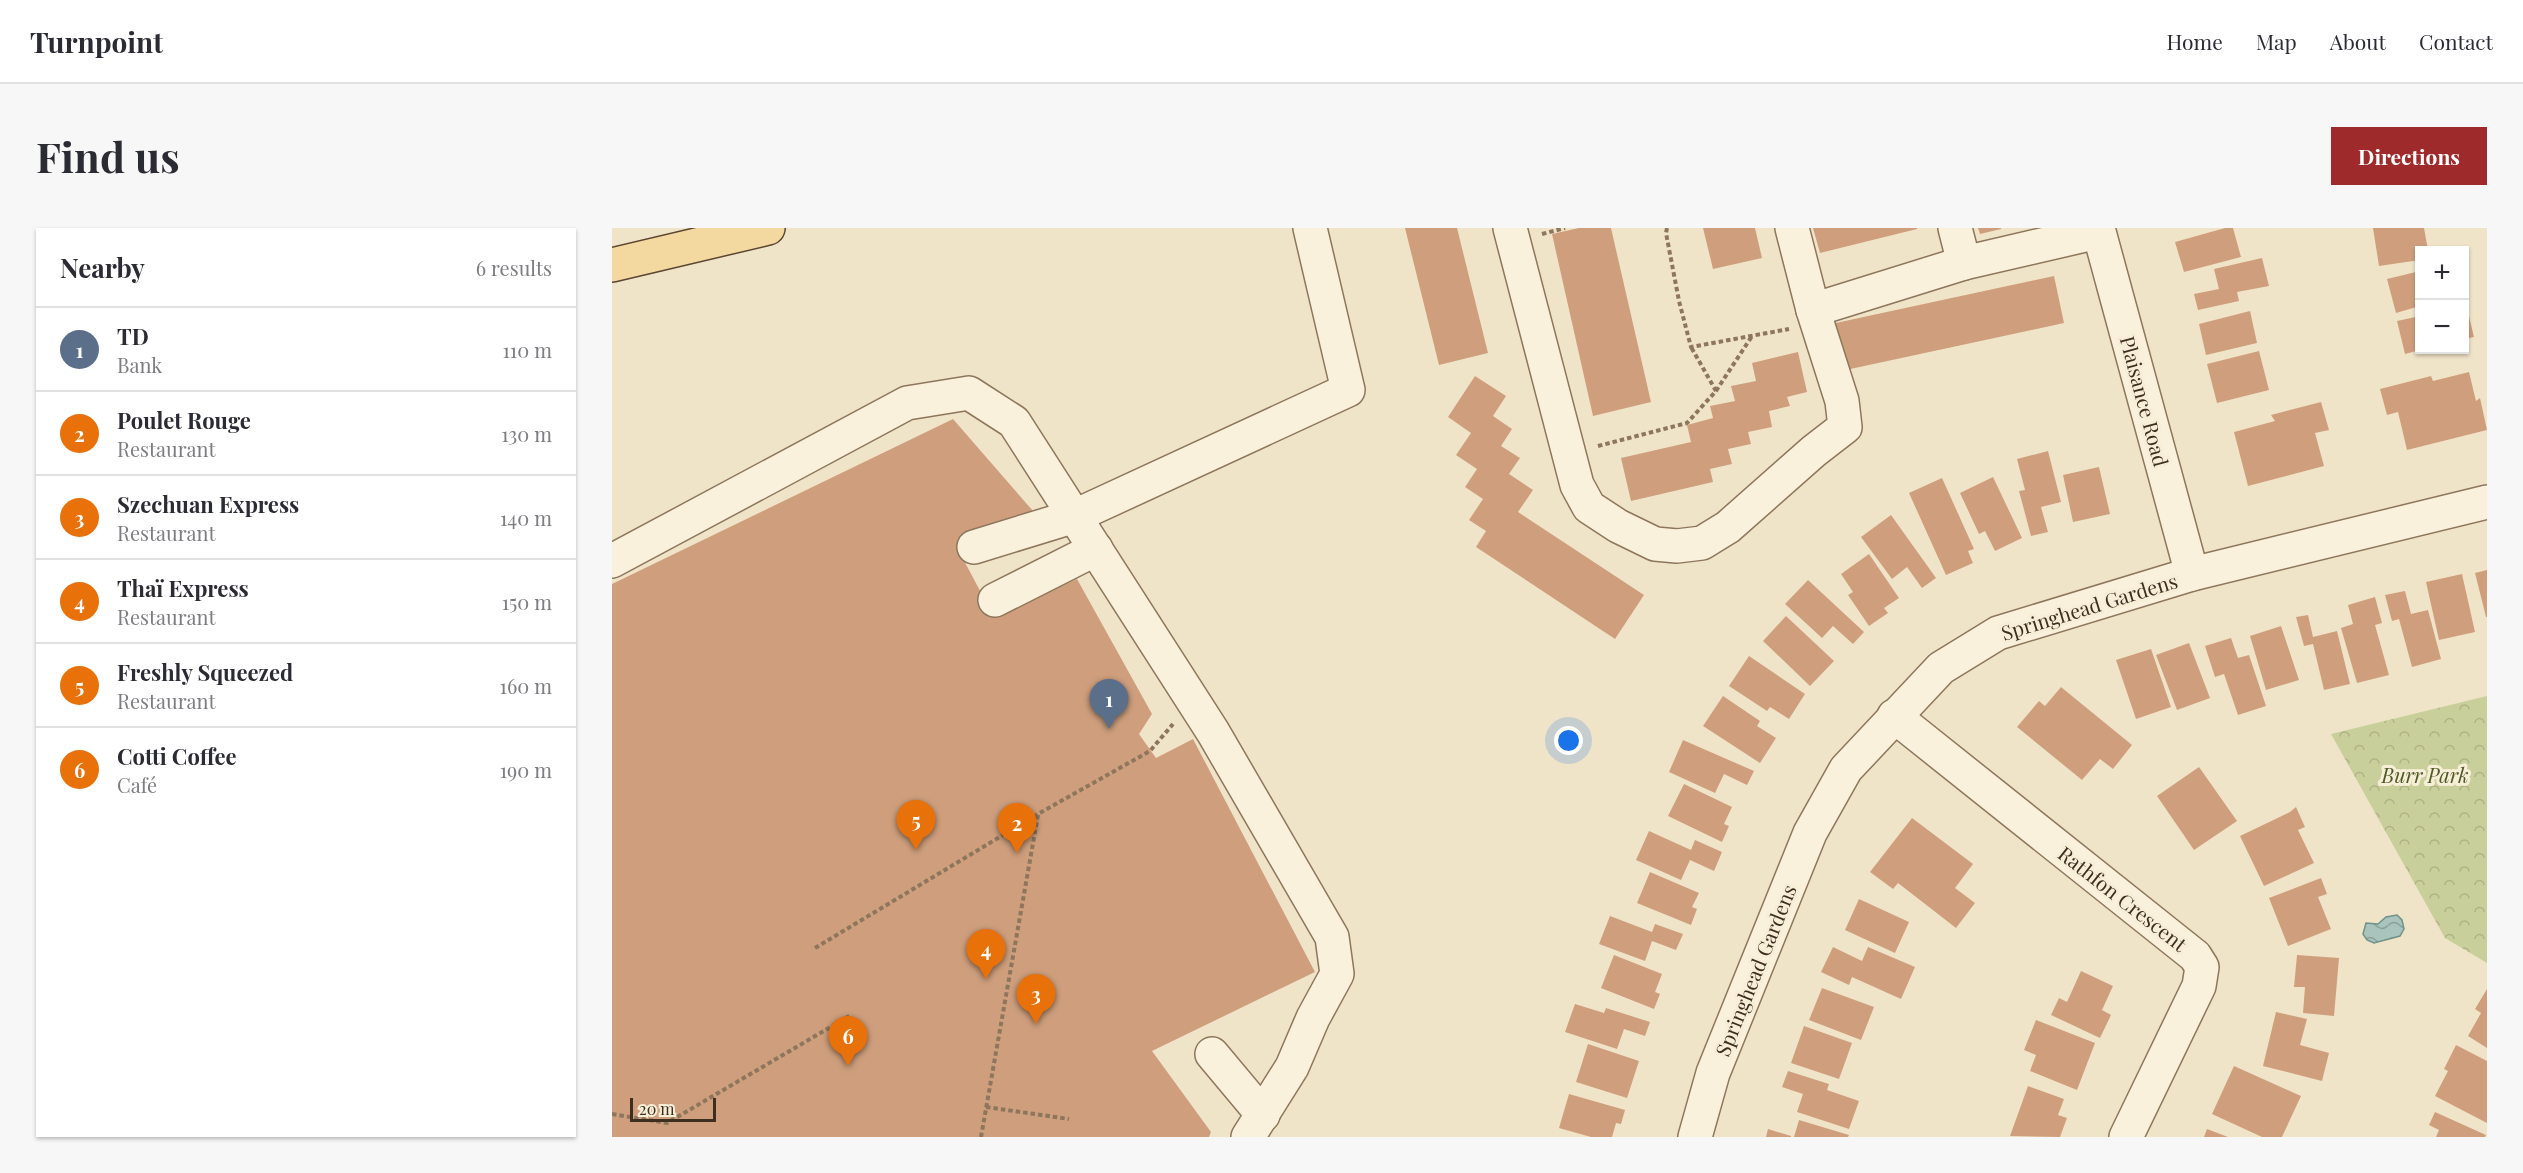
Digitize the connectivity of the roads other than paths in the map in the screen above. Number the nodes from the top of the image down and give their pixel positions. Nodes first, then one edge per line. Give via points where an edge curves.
1 (768, 228) edge
2 (1310, 228) edge
3 (1510, 228) edge
4 (1792, 228) edge
5 (1955, 228) edge
6 (2098, 230) edge
7 (1964, 263) junction
8 (612, 266) edge
9 (1815, 317) junction
10 (2487, 502) edge
11 (1075, 516) junction
12 (974, 547) dead end
13 (1096, 549) junction
14 (612, 561) edge
15 (2192, 574) junction
16 (995, 600) dead end
17 (1894, 716) junction
18 (1212, 1054) dead end
19 (1255, 1126) edge
20 (1695, 1137) edge
21 (2126, 1137) edge

1 - 8 main road
2 - 11 street via 1348,390
3 - 9 street via 1577,485 1589,507 1655,544 1702,543 1728,527 1845,427 1842,401
4 - 9 street
5 - 7 street
6 - 7 street
6 - 15 street, Plaisance Road
7 - 9 street
10 - 15 street, Springhead Gardens
11 - 12 street
11 - 13 street
11 - 14 street via 1014,422 969,393 907,404
13 - 16 street
13 - 19 street via 1193,700 1332,937 1336,974 1292,1067
15 - 17 street, Springhead Gardens via 1998,633 1941,668
17 - 20 street, Springhead Gardens via 1846,769 1810,833 1713,1073
17 - 21 street, Rathfon Crescent via 2195,956 2202,967 2199,986
18 - 19 street

